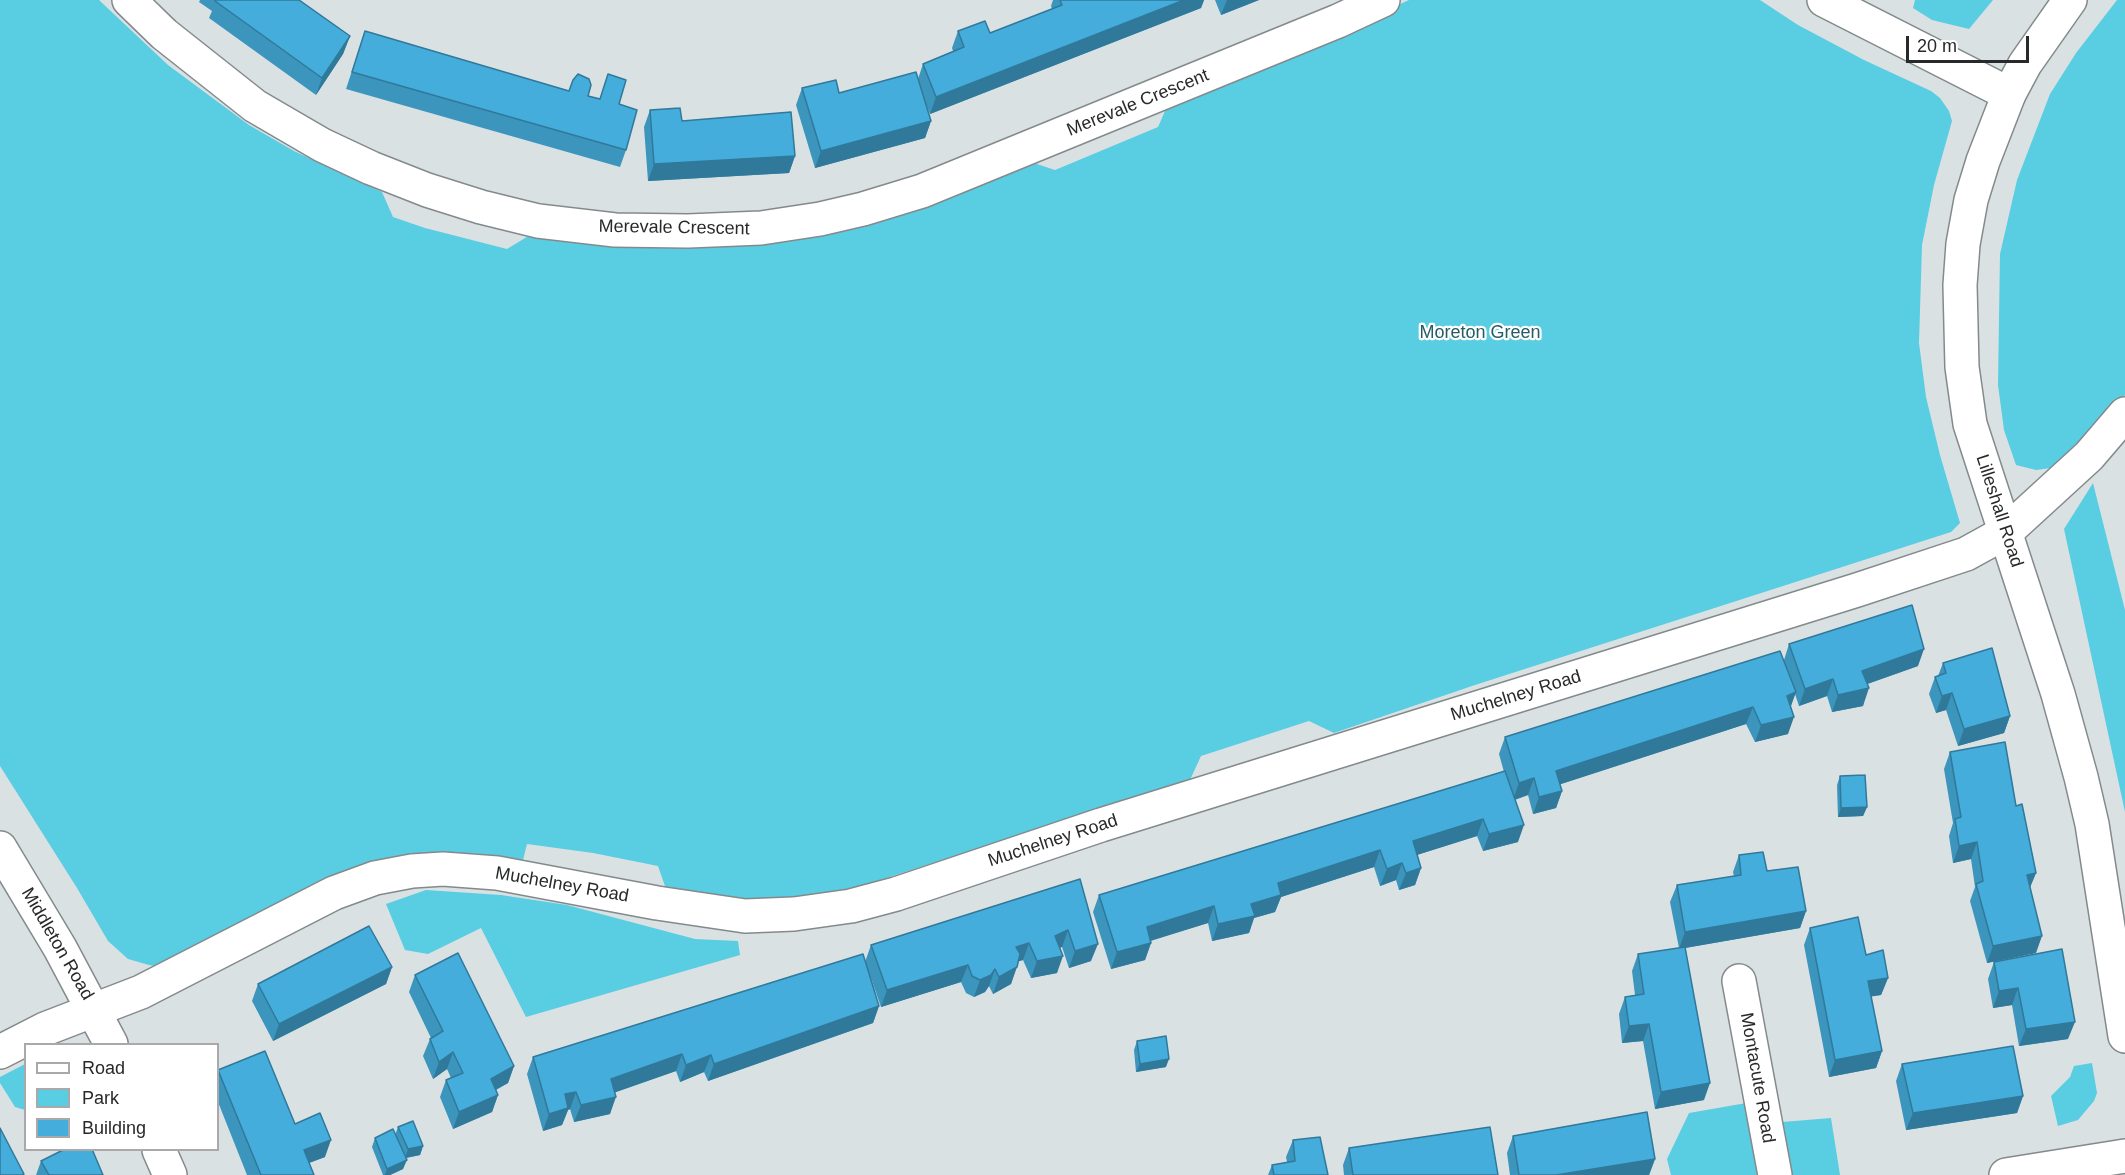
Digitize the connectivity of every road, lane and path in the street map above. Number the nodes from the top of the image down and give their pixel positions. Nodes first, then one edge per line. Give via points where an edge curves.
1 (129, 0) edge
2 (1383, 0) edge
3 (1824, 0) edge
4 (2070, 0) edge
5 (2009, 94) junction
6 (2125, 414) edge
7 (2006, 532) junction
8 (0, 848) edge
9 (1739, 981) dead end
10 (95, 1010) junction
11 (2125, 1036) edge
12 (111, 1043) edge
13 (0, 1052) edge
14 (160, 1151) edge
15 (2125, 1156) edge
16 (170, 1175) edge
17 (1775, 1175) edge
18 (2006, 1175) edge

1 - 2 street, Merevale Crescent via 164,34 255,106 322,145 372,168 427,190 538,221 615,230 688,231 761,228 820,219 922,191
3 - 5 street
4 - 5 street, Lilleshall Road
5 - 7 street, Lilleshall Road via 1971,200 1960,285 1962,367 1970,424
6 - 7 street, Muchelney Road via 2089,456
7 - 10 street, Muchelney Road via 1966,554 1857,590 850,906 745,916 498,873 412,871 375,878 334,893 141,992
7 - 11 street, Lilleshall Road via 2081,777
8 - 10 street, Middleton Road
9 - 17 street, Montacute Road
10 - 12 street, Middleton Road
10 - 13 street, Middleton Road
14 - 16 street
15 - 18 street

